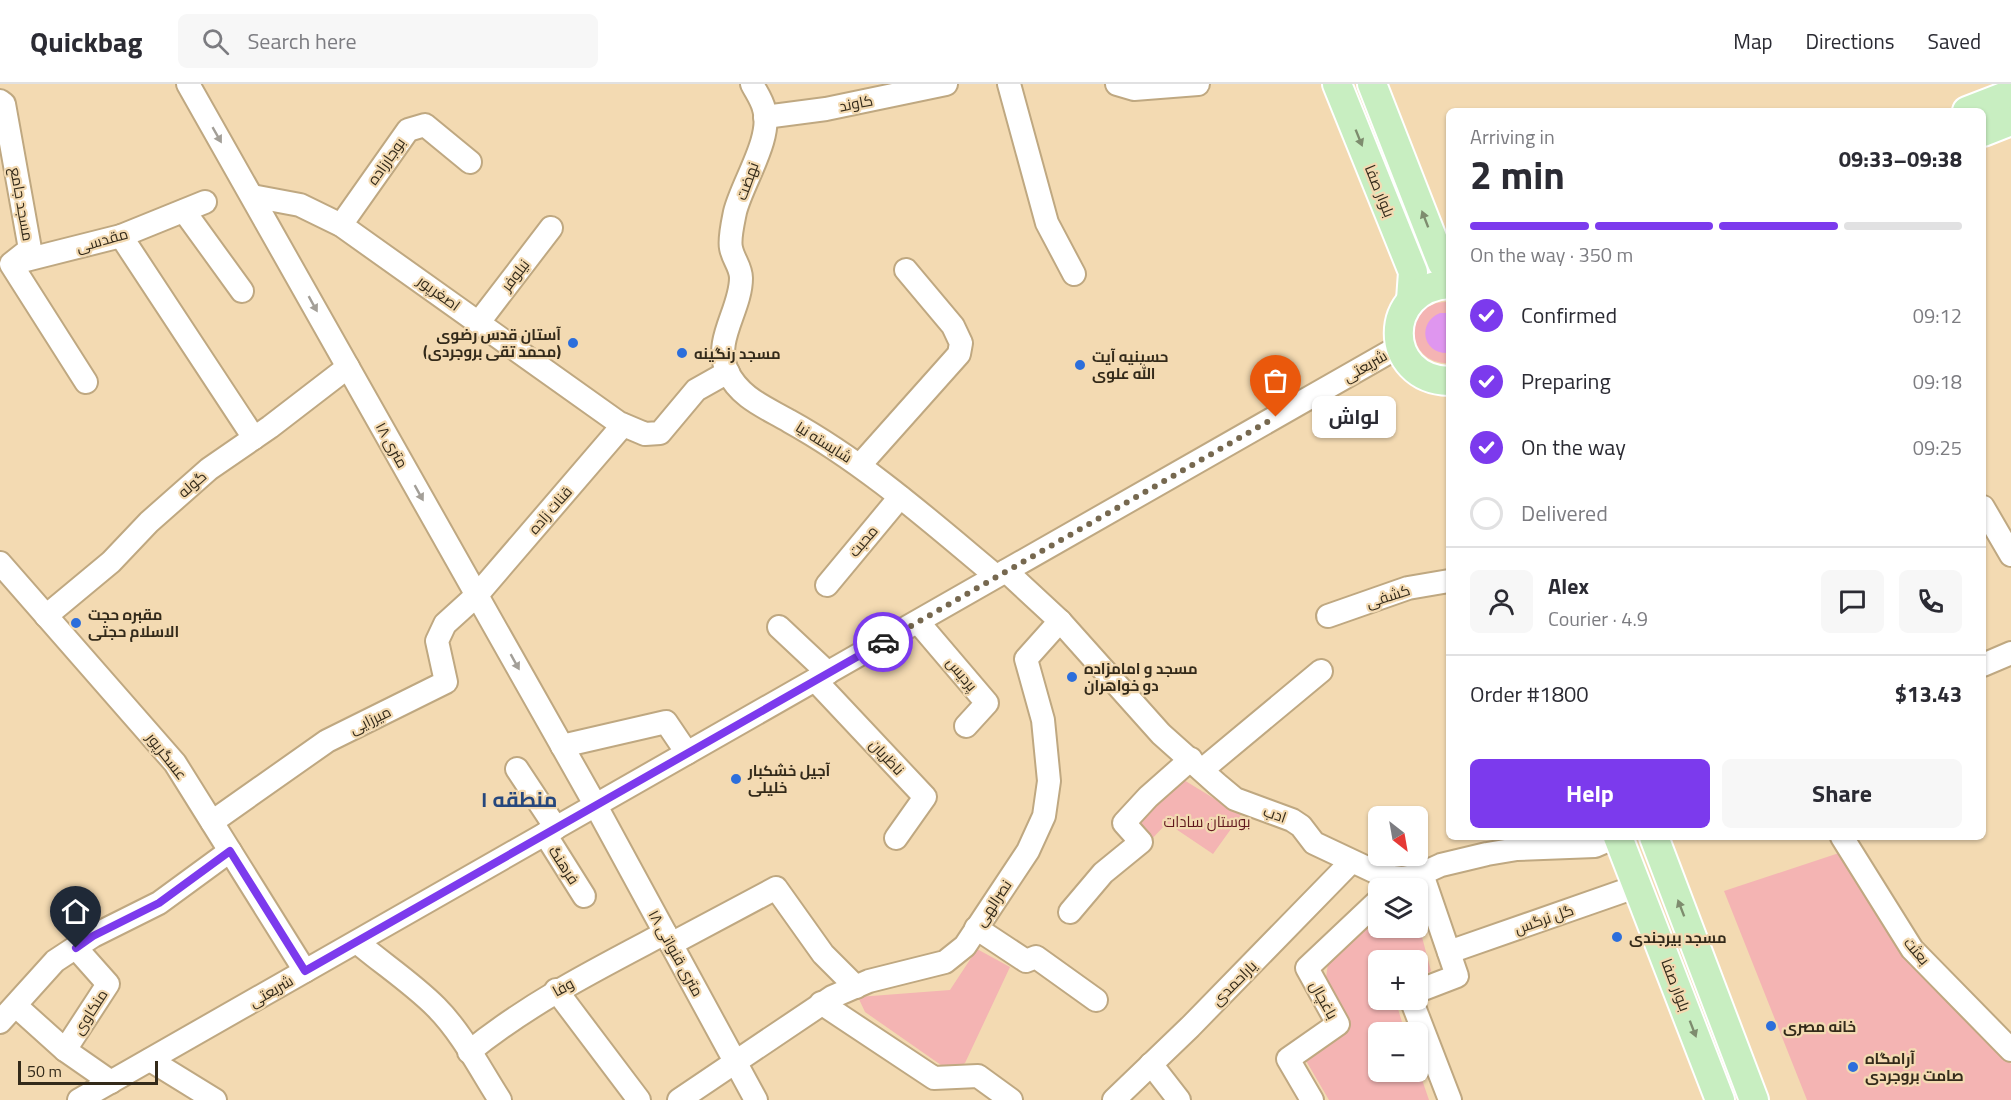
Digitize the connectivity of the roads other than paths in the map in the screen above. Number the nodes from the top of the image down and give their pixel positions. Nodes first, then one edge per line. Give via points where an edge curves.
1 (188, 84) edge
2 (752, 84) edge
3 (946, 84) edge
4 (1009, 84) edge
5 (1117, 84) edge
6 (1198, 84) edge
7 (1337, 84) edge
8 (1372, 84) edge
9 (2011, 94) edge
10 (0, 101) edge
11 (1975, 108) edge
12 (765, 117) junction
13 (470, 162) dead end
14 (252, 196) junction
15 (341, 225) junction
16 (551, 228) dead end
17 (121, 236) junction
18 (5, 269) edge
19 (1446, 269) edge
20 (906, 270) dead end
21 (1074, 274) dead end
22 (741, 279) joint
23 (1446, 285) edge
24 (242, 291) dead end
25 (1411, 300) junction
26 (479, 322) junction
27 (1400, 346) junction
28 (348, 367) junction
29 (728, 372) junction
30 (86, 382) dead end
31 (1446, 386) edge
32 (623, 425) junction
33 (254, 438) junction
34 (860, 465) junction
35 (900, 497) junction
36 (1986, 512) edge
37 (2011, 555) edge
38 (0, 563) edge
39 (1001, 574) junction
40 (1446, 582) edge
41 (826, 585) dead end
42 (477, 595) junction
43 (46, 616) junction
44 (1328, 616) dead end
45 (1060, 621) junction
46 (918, 622) junction
47 (779, 627) dead end
48 (2011, 653) edge
49 (1986, 665) edge
50 (1321, 671) dead end
51 (822, 677) junction
52 (966, 726) dead end
53 (562, 746) junction
54 (687, 753) junction
55 (1196, 765) junction
56 (517, 769) dead end
57 (596, 806) junction
58 (212, 822) junction
59 (550, 831) junction
60 (896, 838) dead end
61 (1609, 840) edge
62 (1618, 840) edge
63 (1655, 840) edge
64 (1844, 840) edge
65 (230, 851) junction
66 (1351, 862) junction
67 (1394, 878) edge
68 (1410, 878) edge
69 (1638, 886) junction
70 (584, 896) dead end
71 (1368, 910) edge
72 (1070, 912) dead end
73 (1428, 918) edge
74 (976, 928) junction
75 (668, 938) junction
76 (357, 942) junction
77 (76, 948) junction
78 (1449, 952) junction
79 (305, 971) junction
80 (856, 987) junction
81 (1428, 987) edge
82 (556, 990) junction
83 (1096, 1000) dead end
84 (820, 1003) junction
85 (16, 1006) junction
86 (1415, 1010) edge
87 (0, 1022) edge
88 (65, 1050) junction
89 (2011, 1050) edge
90 (469, 1052) junction
91 (150, 1060) junction
92 (734, 1061) junction
93 (1151, 1064) junction
94 (111, 1082) junction
95 (80, 1100) edge
96 (215, 1100) edge
97 (500, 1100) edge
98 (639, 1100) edge
99 (679, 1100) edge
100 (756, 1100) edge
101 (1011, 1100) edge
102 (1114, 1100) edge
103 (1179, 1100) edge
104 (1312, 1100) edge
105 (1450, 1100) edge
106 (1720, 1100) edge
107 (1754, 1100) edge

1 -> 14 street, ۱۸ متری
2 - 12 street
3 - 12 street, کاوند via 826,109
4 - 21 street via 1047,223
5 - 6 street via 1134,89
7 -> 25 main road, بلوار صفا via 1413,272
19 -> 8 main road, بلوار صفا
9 - 11 main road
10 - 18 street, مسجد جامع via 4,104 30,249
12 - 22 street, نهضت via 766,126 736,211 730,248
13 - 15 street, بوجارزاده via 425,125 408,130
14 - 15 street, اصغرپور via 300,205
14 -> 28 street, ۱۸ متری
15 - 26 street, اصغرپور
16 - 26 street, نیلوفر
17 - 18 street, مقدسی
17 - 24 street, مقدسی via 195,206
17 - 33 street
18 - 30 street
20 - 34 street via 953,326 961,343 959,354
22 - 29 street, شایسته نیا via 725,339 723,360
23 - 25 main road via 1428,288
25 - 27 main road via 1400,317
26 - 32 street, اصغرپور
27 - 31 main road via 1404,357 1419,373
27 - 39 street, شریعتی
28 - 33 street, گوله
28 -> 42 street, ۱۸ متری
29 - 32 street, اصغرپور via 696,390 660,433 645,434
29 - 34 street, شایسته نیا via 749,400 819,437
32 - 42 street, قنات زاده
33 - 43 street, گوله via 209,469 111,562
34 - 35 street, شایسته نیا
35 - 39 street, شایسته نیا
35 - 41 street, محبت
36 - 37 street
38 - 43 street, عسگرپور
39 - 45 street, ادب
39 - 46 street, شریعتی
40 - 44 street, کشفی via 1408,588
42 -> 53 street, ۱۸ متری
42 - 58 street, میرزایی via 445,624 437,641 446,682 327,741
43 - 58 street, عسگرپور via 175,763
45 - 55 street, ادب via 1161,734
45 - 74 street, نصرالهی via 1026,659 1043,720 1049,781 1044,816 1028,851
46 - 51 street, شریعتی
46 - 52 street, پردیس via 987,703
47 - 51 street
48 - 49 street
50 - 55 street
51 - 54 street, شریعتی
51 - 60 street, ناظریان via 925,797
53 - 54 street via 666,722
53 - 57 street, ۱۸ متری
54 - 57 street, شریعتی
55 - 66 street, ادب via 1235,799 1292,820 1314,843
55 - 72 street via 1148,797 1124,823 1141,842 1103,873
56 - 59 street, فرهنگ
57 - 59 street, شریعتی
57 - 75 street, ۱۸ متری قنواتی
58 - 65 street, عسگرپور
59 - 70 street, فرهنگ
59 - 76 street, شریعتی
61 - 68 street via 1594,846 1487,854 1441,865
62 - 69 main road, بلوار صفا
107 -> 63 main road
64 - 89 street, بعثت via 1912,949
65 - 77 street via 159,903
65 - 79 street, عسگرپور
66 - 67 street, ادب
66 - 93 street, یاراحمدی
69 - 78 street, گل نرگس
69 -> 106 main road, بلوار صفا
71 - 104 street, باغچال via 1306,969 1338,1024 1288,1059
73 - 78 street
74 - 80 street, نصرالهی via 964,946 945,962
74 - 83 street via 1026,961 1036,957
75 - 80 street, وفا via 776,888 823,954
75 - 82 street, وفا
75 - 92 street, ۱۸ متری قنواتی
76 - 79 street, شریعتی
76 - 90 street via 419,990 457,1032
77 - 85 street via 55,961
77 - 88 street, منکاوی via 108,984
78 - 81 street via 1457,976
79 - 91 street, شریعتی
80 - 84 street, نصرالهی
82 - 90 street, وفا
82 - 98 street
84 - 92 street, نصرالهی
84 - 101 street via 934,1078 978,1076
85 - 87 street
85 - 88 street, منکاوی
86 - 105 street
88 - 94 street, منکاوی
90 - 97 street
91 - 94 street, شریعتی
91 - 96 street
92 - 99 street, نصرالهی
92 - 100 street, ۱۸ متری قنواتی
93 - 102 street, یاراحمدی
93 - 103 street
94 - 95 street, شریعتی

